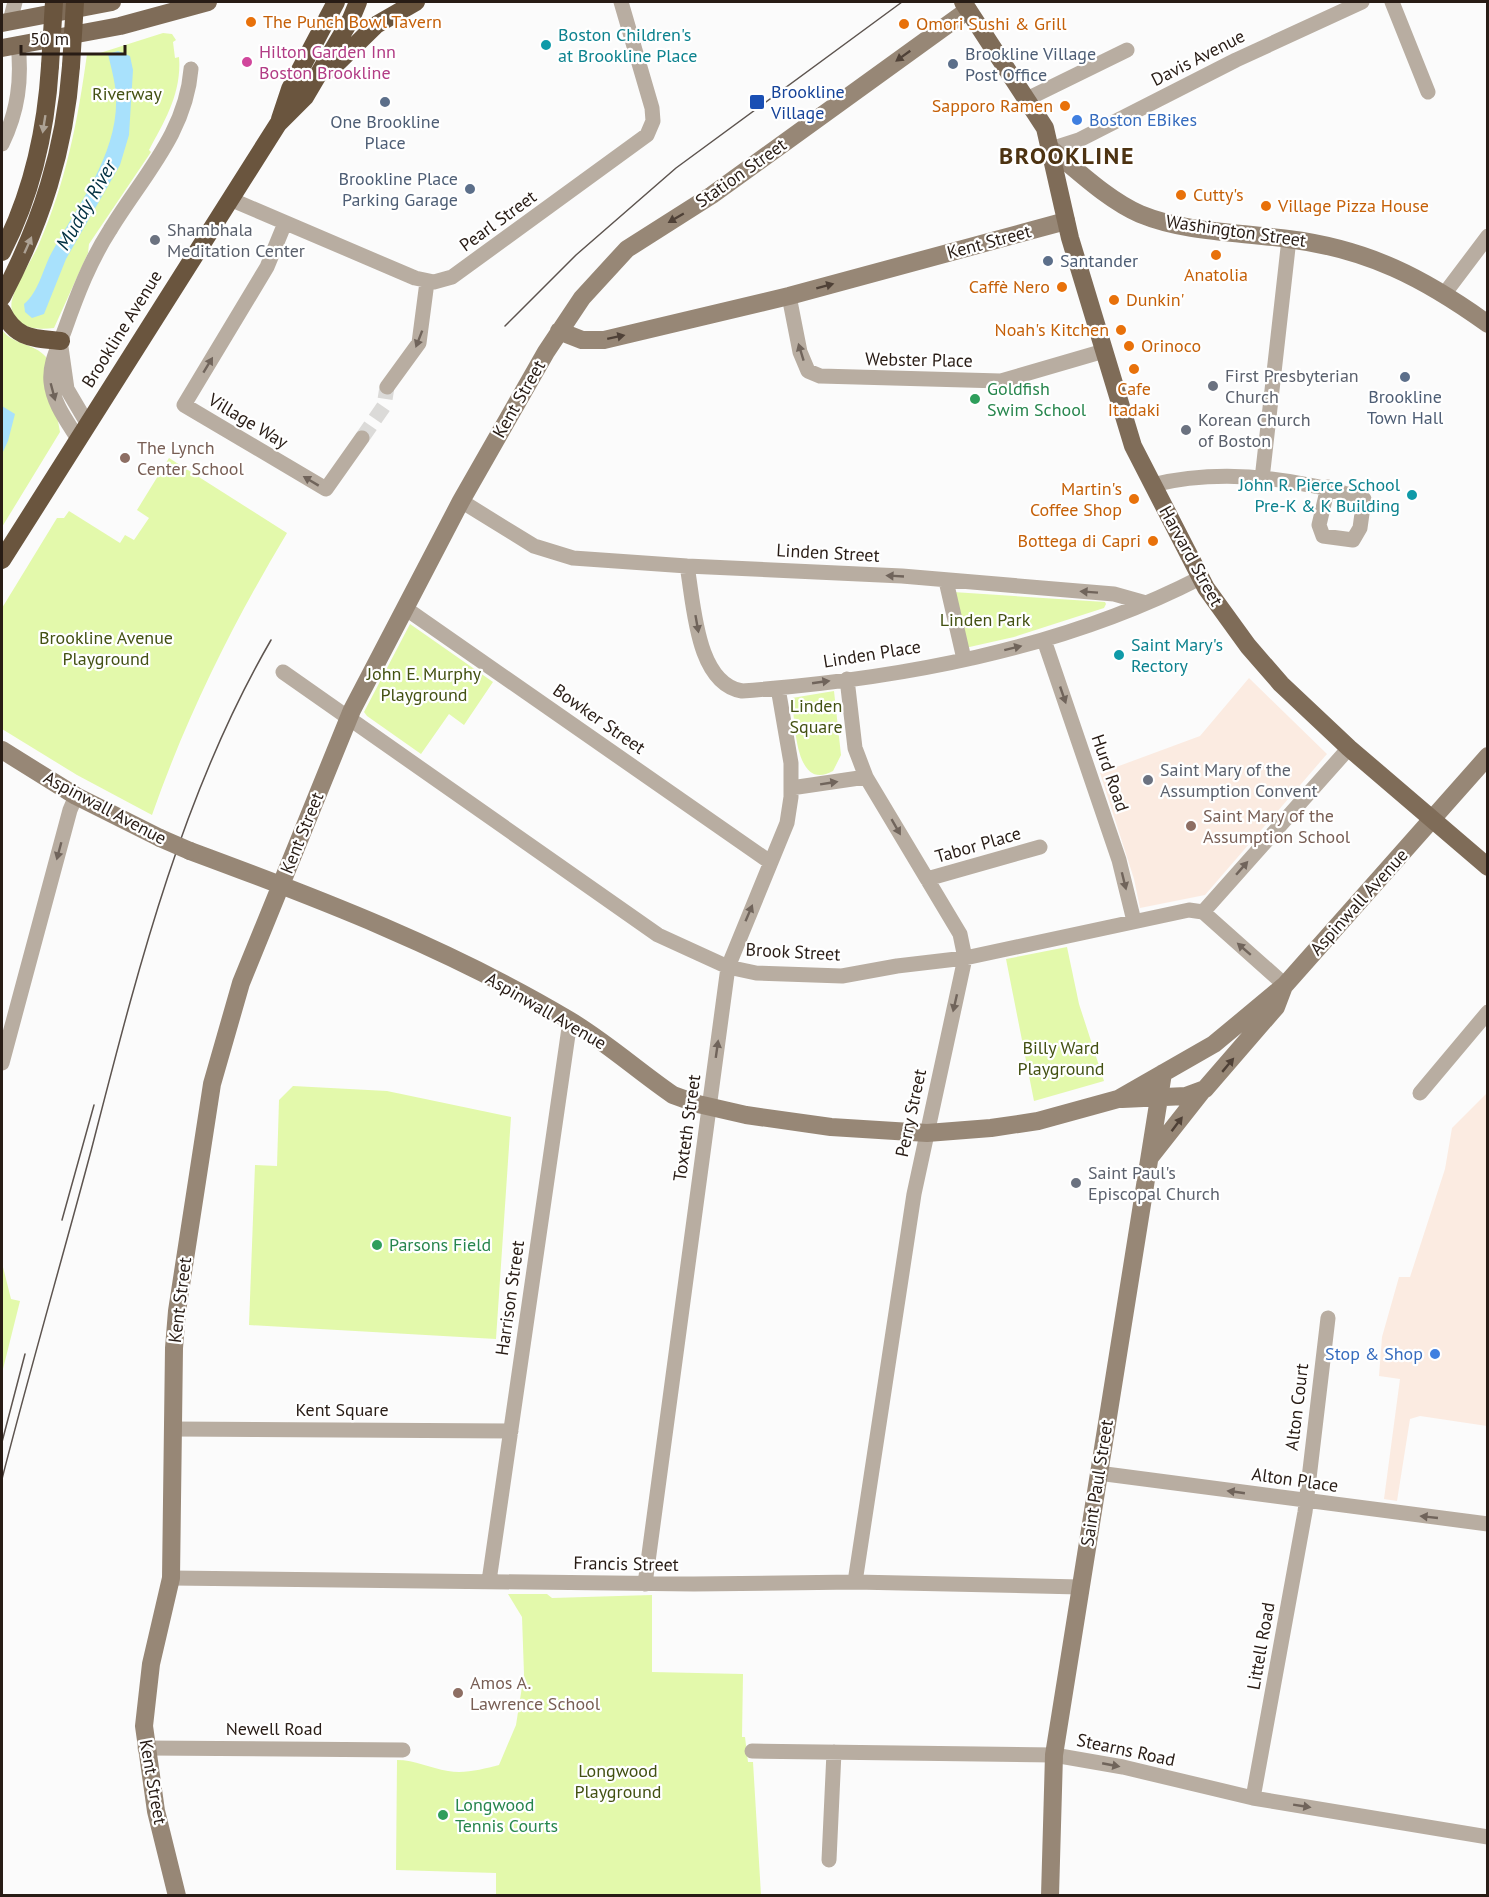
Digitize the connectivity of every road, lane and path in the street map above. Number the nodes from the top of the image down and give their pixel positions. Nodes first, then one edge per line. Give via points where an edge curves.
1 (15, 2) edge
2 (54, 2) edge
3 (75, 2) edge
4 (112, 2) edge
5 (208, 2) edge
6 (336, 2) edge
7 (358, 2) edge
8 (416, 2) edge
9 (621, 2) edge
10 (1362, 2) edge
11 (1392, 2) edge
12 (965, 6) edge
13 (6, 22) edge
14 (10, 46) edge
15 (1127, 50) dead end
16 (191, 69) dead end
17 (1428, 92) dead end
18 (305, 97) junction
19 (1027, 99) junction
20 (278, 124) junction
21 (2, 144) edge
22 (1052, 149) junction
23 (230, 199) junction
24 (1066, 221) junction
25 (285, 223) junction
26 (1488, 236) edge
27 (1289, 239) junction
28 (2, 252) edge
29 (427, 282) junction
30 (1445, 293) junction
31 (789, 296) junction
32 (2, 297) edge
33 (2, 311) edge
34 (1488, 324) edge
35 (559, 332) junction
36 (61, 341) junction
37 (1104, 351) junction
38 (387, 387) tunnel mouth
39 (87, 423) junction
40 (362, 438) tunnel mouth
41 (78, 439) junction
42 (1262, 479) junction
43 (1152, 485) junction
44 (1328, 488) dead end
45 (461, 501) junction
46 (2, 560) edge
47 (687, 566) junction
48 (1200, 578) junction
49 (946, 581) junction
50 (1146, 603) junction
51 (405, 608) junction
52 (1044, 640) junction
53 (964, 659) junction
54 (284, 672) dead end
55 (847, 679) junction
56 (778, 688) junction
57 (349, 717) junction
58 (1349, 748) junction
59 (2, 750) edge
60 (1488, 756) edge
61 (866, 777) junction
62 (791, 789) junction
63 (76, 796) junction
64 (1433, 819) junction
65 (1040, 848) dead end
66 (770, 862) junction
67 (1488, 867) edge
68 (927, 879) junction
69 (280, 886) junction
70 (1203, 912) junction
71 (1134, 921) junction
72 (965, 958) junction
73 (728, 967) junction
74 (1285, 985) junction
75 (1488, 1012) edge
76 (570, 1021) junction
77 (4, 1043) edge
78 (2, 1063) edge
79 (1164, 1073) junction
80 (1203, 1090) junction
81 (1420, 1093) dead end
82 (1160, 1097) junction
83 (1118, 1099) junction
84 (710, 1107) junction
85 (927, 1133) junction
86 (1150, 1158) junction
87 (1328, 1318) dead end
88 (173, 1429) junction
89 (511, 1431) junction
90 (1098, 1473) junction
91 (1305, 1501) junction
92 (1488, 1524) edge
93 (171, 1578) junction
94 (489, 1581) junction
95 (855, 1582) junction
96 (645, 1584) junction
97 (1080, 1587) junction
98 (145, 1748) junction
99 (403, 1750) dead end
100 (752, 1751) dead end
101 (834, 1752) junction
102 (1054, 1755) junction
103 (1253, 1798) junction
104 (1488, 1837) edge
105 (829, 1860) dead end
106 (177, 1896) edge
107 (1050, 1896) edge

1 - 13 street
2 -> 28 highway, bridge via 45,123 36,164
32 -> 3 highway, bridge via 27,248 48,193 62,140
4 - 13 main road
5 - 14 main road
6 - 20 highway via 290,89
7 - 18 highway, Brookline Avenue
8 - 18 highway via 364,35
9 - 29 street, Pearl Street via 653,110 647,135 460,272 445,280
10 - 22 street, Davis Avenue via 1079,140
11 - 17 street
12 - 19 main road
12 -> 35 main road, Station Street via 712,195 640,239 616,259 582,298
14 - 21 street via 20,87
15 - 19 street
16 - 36 street via 178,123 99,248 72,306
18 - 20 highway, Brookline Avenue
19 - 22 main road via 1045,128
20 - 23 highway, Brookline Avenue
22 - 24 main road, Harvard Street
22 - 27 main road, Washington Street via 1142,215 1176,225
23 - 25 street
23 - 39 highway, Brookline Avenue
31 -> 24 main road, Kent Street
24 - 37 main road, Harvard Street
25 - 29 street
40 -> 25 street, Village Way via 326,489 184,405 267,267
26 - 30 street
27 - 30 main road, Washington Street via 1368,256
27 - 42 street
29 -> 38 street via 419,343
30 - 34 main road, Washington Street
35 -> 31 main road, Kent Street via 582,340 604,340
37 -> 31 street, Webster Place via 1001,381 820,376 808,371 800,352
33 - 36 highway via 20,334
35 - 45 main road, Kent Street
36 - 39 street via 67,387
36 -> 41 street via 52,364 51,383 56,403
37 - 43 main road, Harvard Street via 1133,446
39 - 41 highway, Brookline Avenue
41 - 46 highway, Brookline Avenue
42 - 43 street via 1186,477
42 - 44 street
43 - 48 main road, Harvard Street
45 - 47 street, Linden Street via 534,546 553,553
45 - 51 main road, Kent Street
49 -> 47 street, Linden Street
47 -> 56 street, Linden Place via 702,648 711,670 723,685 735,690
48 - 50 street
48 - 58 main road, Harvard Street via 1257,658
50 -> 49 street, Linden Street via 1108,593
49 - 53 street
50 - 52 street, Linden Place
51 - 57 main road, Kent Street
51 - 66 street, Bowker Street
53 -> 52 street, Linden Place
52 -> 71 street, Hurd Road via 1119,860
53 - 55 street, Linden Place
54 - 57 street, Brook Street
56 -> 55 street, Linden Place
55 - 61 street, Perry Street via 855,748
56 - 62 street, Toxteth Street via 791,763
57 - 69 main road, Kent Street
57 - 73 street, Brook Street via 658,935
58 - 64 main road, Harvard Street
70 -> 58 street
59 - 63 main road, Aspinwall Avenue
60 - 64 main road, Aspinwall Avenue
62 -> 61 street
61 -> 68 street, Perry Street
62 - 66 street, Toxteth Street via 787,823
63 - 69 main road, Aspinwall Avenue, bridge via 160,838
63 -> 77 street
64 - 67 main road, Harvard Street
64 - 74 main road, Aspinwall Avenue
65 - 68 street, Tabor Place
73 -> 66 street, Toxteth Street
68 - 72 street, Perry Street via 960,934
69 - 76 main road, Aspinwall Avenue via 421,943
69 - 88 main road, Kent Street via 232,1008 212,1084 177,1311
70 - 71 street, Brook Street via 1189,910
74 -> 70 street
71 - 72 street, Brook Street
72 - 73 street, Brook Street via 842,976 756,974
72 -> 85 street, Perry Street
84 -> 73 street, Toxteth Street
74 - 79 main road, Aspinwall Avenue via 1227,1035
80 -> 74 main road, Aspinwall Avenue via 1276,1007
75 - 81 street
76 - 84 main road, Aspinwall Avenue via 673,1095
76 - 89 street, Harrison Street
77 - 78 street
79 - 82 main road, Saint Paul Street
79 - 83 main road, Aspinwall Avenue
80 - 82 main road, Aspinwall Avenue via 1186,1096
86 -> 80 main road
82 - 83 main road, Aspinwall Avenue
82 - 86 main road, Saint Paul Street
83 - 85 main road, Aspinwall Avenue via 1038,1121
84 - 85 main road, Aspinwall Avenue via 831,1127
84 - 96 street, Toxteth Street
85 - 95 street, Perry Street via 913,1200
86 - 90 main road, Saint Paul Street
87 - 91 street, Alton Court
88 - 89 street, Kent Square
88 - 93 main road, Kent Street
89 - 94 street, Harrison Street
91 -> 90 street, Alton Place
90 - 97 main road, Saint Paul Street
92 -> 91 street, Alton Place
91 - 103 street, Littell Road
93 - 94 street, Francis Street
93 - 98 main road, Kent Street via 145,1696
94 - 96 street, Francis Street
95 - 96 street, Francis Street
95 - 97 street, Francis Street
97 - 102 main road, Saint Paul Street
98 - 99 street, Newell Road
98 - 106 main road, Kent Street
100 - 101 street, Stearns Road
101 - 102 street, Stearns Road
101 - 105 street
102 -> 103 street, Stearns Road
102 - 107 main road, Saint Paul Street
103 -> 104 street, Stearns Road

